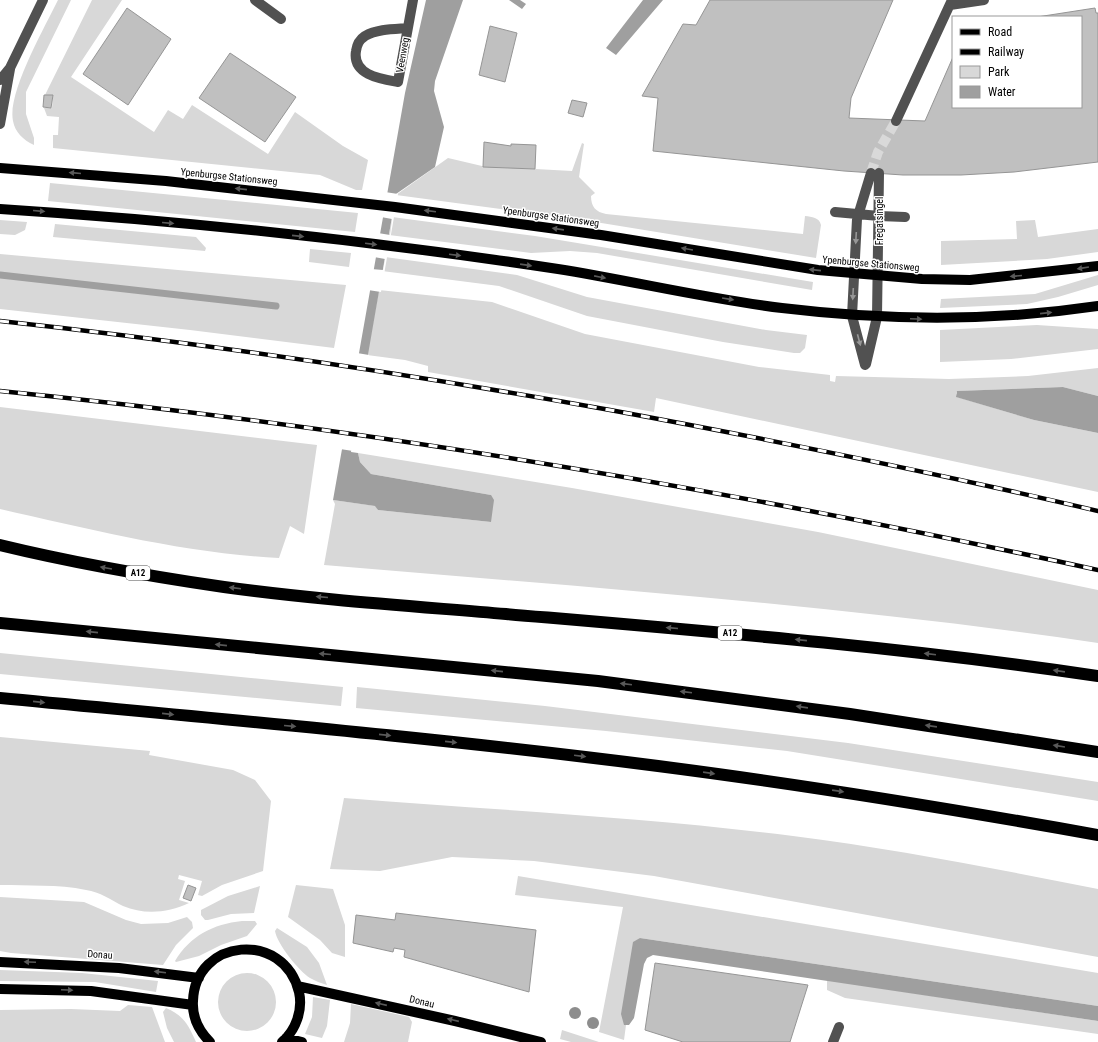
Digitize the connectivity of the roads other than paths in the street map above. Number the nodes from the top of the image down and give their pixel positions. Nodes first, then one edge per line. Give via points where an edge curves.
1 (43, 0) edge
2 (254, 0) edge
3 (413, 0) edge
4 (984, 0) edge
5 (951, 2) edge
6 (281, 19) dead end
7 (407, 28) junction
8 (10, 68) junction
9 (0, 80) edge
10 (896, 121) tunnel mouth
11 (0, 124) edge
12 (0, 168) edge
13 (0, 209) edge
14 (835, 212) dead end
15 (858, 214) junction
16 (879, 216) junction
17 (905, 217) dead end
18 (1098, 266) edge
19 (854, 273) junction
20 (879, 274) junction
21 (1098, 306) edge
22 (852, 316) junction
23 (877, 316) junction
24 (0, 545) edge
25 (0, 624) edge
26 (1098, 676) edge
27 (0, 698) edge
28 (1098, 752) edge
29 (1098, 835) edge
30 (0, 962) edge
31 (199, 978) junction
32 (298, 986) junction
33 (0, 989) edge
34 (193, 1005) junction
35 (839, 1027) dead end
36 (284, 1040) edge
37 (210, 1042) edge
38 (302, 1042) edge
39 (541, 1042) edge
40 (833, 1042) edge

1 - 8 street
2 - 6 street
3 - 7 street, Veenweg
4 - 5 street
5 - 10 street
7 - 7 street, Veenweg via 398,82 372,77 360,67 356,53 358,42 366,35
8 - 9 street
8 - 11 street
19 -> 12 main road, Ypenburgse Stationsweg via 806,269 601,235 360,202 173,182
13 -> 22 main road via 170,223 389,246 561,270 780,308
14 - 15 street
15 - 16 street
15 - 16 street, Fregatsingel via 875,173
15 -> 19 street, Fregatsingel
16 - 17 street
16 - 20 street, Fregatsingel
18 -> 20 main road, Ypenburgse Stationsweg via 970,280 922,279
19 - 20 main road, Ypenburgse Stationsweg
19 -> 22 street, Fregatsingel
20 - 23 street, Fregatsingel
23 -> 21 main road via 964,319 1019,316
22 - 23 main road
22 -> 23 street, Fregatsingel via 865,365
26 -> 24 highway, A12 via 790,638 273,593 137,573
28 -> 25 highway via 707,694 598,681
27 -> 29 highway via 578,756 883,798
31 -> 30 main road, Donau via 112,967
31 - 32 main road via 217,957 234,950 252,949 277,958 289,970
31 - 34 main road via 193,995
32 - 36 main road via 299,1014
39 -> 32 main road, Donau
33 -> 34 main road via 91,991
34 - 37 main road via 200,1031
35 - 40 street
36 - 38 main road

